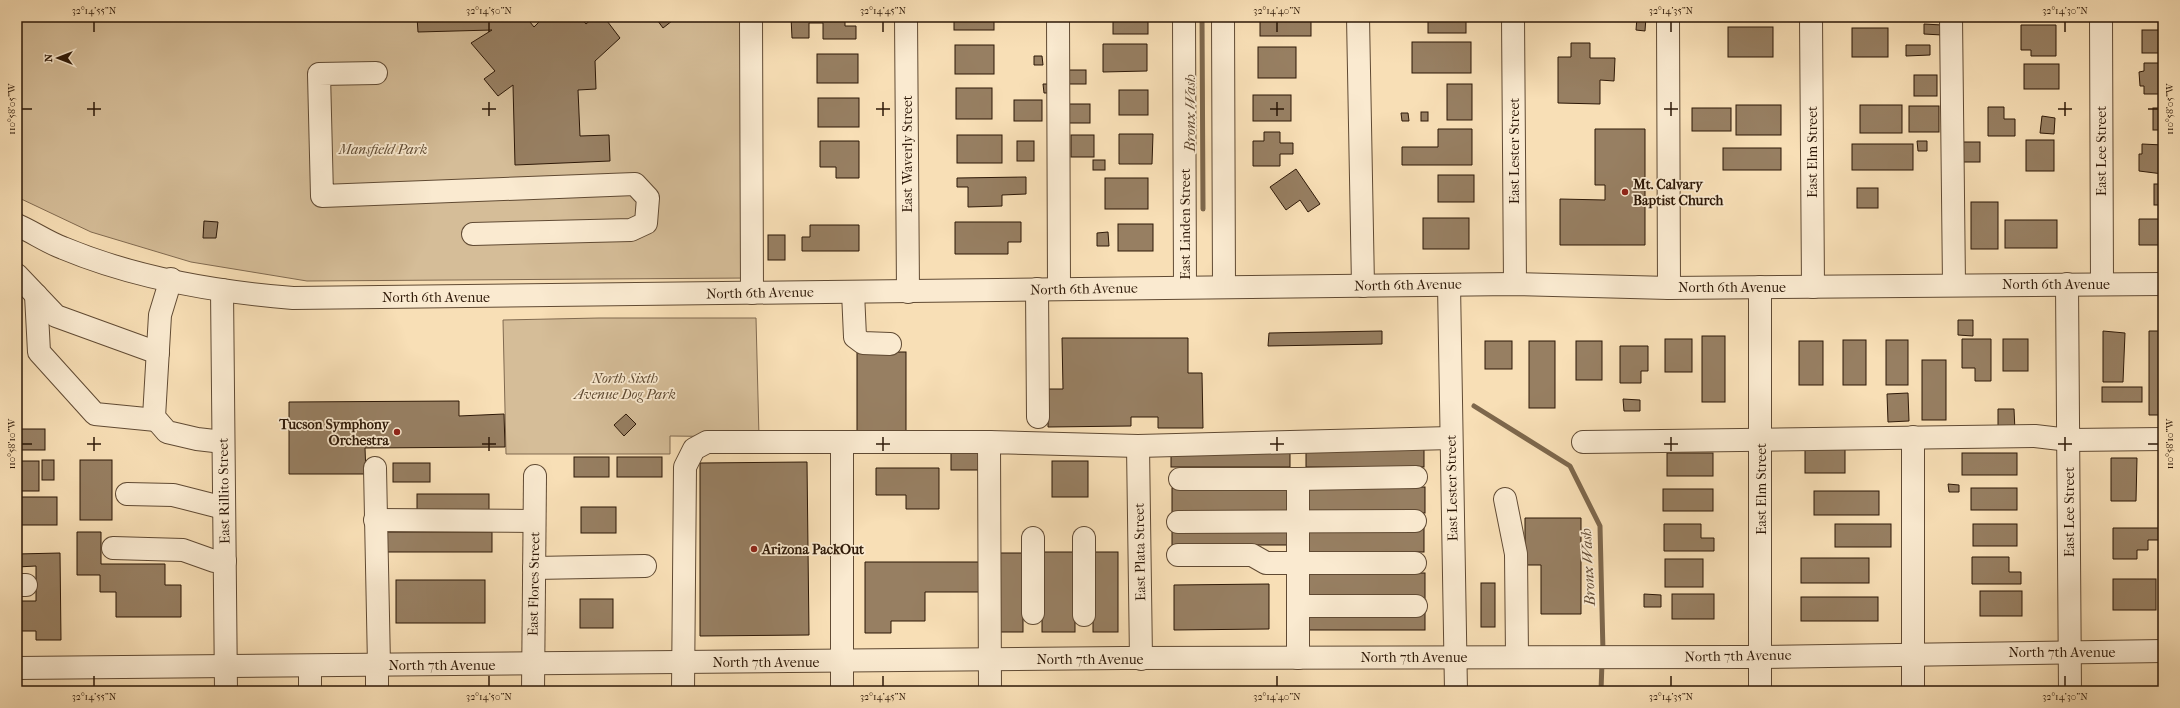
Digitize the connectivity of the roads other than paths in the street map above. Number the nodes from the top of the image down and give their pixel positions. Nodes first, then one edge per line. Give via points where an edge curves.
1 (751, 17) edge
2 (906, 17) edge
3 (1058, 17) edge
4 (1184, 17) edge
5 (1223, 17) edge
6 (1358, 17) edge
7 (1513, 17) edge
8 (1668, 17) edge
9 (1811, 17) edge
10 (1951, 17) edge
11 (2101, 17) edge
12 (376, 73) dead end
13 (18, 229) edge
14 (473, 234) dead end
15 (17, 275) edge
16 (171, 279) junction
17 (1515, 284) junction
18 (2066, 284) junction
19 (2102, 284) junction
20 (2163, 284) edge
21 (1449, 285) junction
22 (1954, 285) junction
23 (1363, 286) junction
24 (1185, 287) junction
25 (1224, 287) junction
26 (1760, 287) junction
27 (1813, 287) junction
28 (1669, 288) junction
29 (1037, 289) junction
30 (1059, 289) junction
31 (222, 290) junction
32 (853, 292) junction
33 (908, 292) junction
34 (752, 293) junction
35 (36, 295) junction
36 (890, 344) dead end
37 (158, 353) junction
38 (1038, 417) dead end
39 (156, 420) junction
40 (1913, 437) junction
41 (1451, 438) junction
42 (2163, 439) edge
43 (1760, 440) junction
44 (2069, 440) junction
45 (223, 442) junction
46 (842, 442) junction
47 (989, 442) junction
48 (1583, 442) dead end
49 (1138, 446) junction
50 (375, 468) dead end
51 (535, 476) dead end
52 (1416, 477) dead end
53 (1180, 479) dead end
54 (1298, 479) junction
55 (127, 494) dead end
56 (1505, 499) dead end
57 (224, 508) junction
58 (375, 520) junction
59 (534, 521) junction
60 (1415, 521) dead end
61 (1178, 522) dead end
62 (1298, 522) junction
63 (1033, 538) dead end
64 (1084, 538) dead end
65 (113, 548) dead end
66 (1178, 555) dead end
67 (225, 561) junction
68 (1298, 563) junction
69 (1415, 563) dead end
70 (644, 566) dead end
71 (534, 568) junction
72 (1298, 606) junction
73 (1416, 606) dead end
74 (1033, 613) dead end
75 (1084, 616) dead end
76 (2163, 651) edge
77 (2070, 652) junction
78 (1913, 653) junction
79 (1455, 657) junction
80 (1517, 657) junction
81 (1761, 657) junction
82 (1298, 658) junction
83 (1141, 659) junction
84 (989, 660) junction
85 (842, 662) junction
86 (683, 663) junction
87 (533, 664) junction
88 (378, 665) junction
89 (226, 666) junction
90 (310, 666) junction
91 (17, 668) edge
92 (226, 691) edge
93 (310, 691) edge
94 (377, 691) edge
95 (533, 691) edge
96 (683, 691) edge
97 (842, 691) edge
98 (990, 691) edge
99 (1456, 691) edge
100 (1760, 691) edge
101 (1913, 691) edge
102 (2070, 691) edge

1 - 34 street
2 - 33 street, East Waverly Street
3 - 30 street
4 - 24 street, East Linden Street
5 - 25 street
6 - 23 street
7 - 17 street, East Lester Street
8 - 28 street
9 - 27 street, East Elm Street
10 - 22 street
11 - 19 street, East Lee Street
12 - 14 street via 319,74 322,196 635,184 648,198 646,222 631,230
13 - 16 street, North 6th Avenue via 122,269
15 - 35 street
16 - 31 street, North 6th Avenue
16 - 37 street via 160,315
17 - 21 street, North 6th Avenue
17 - 28 street, North 6th Avenue
18 - 19 street, North 6th Avenue
18 - 22 street, North 6th Avenue
18 - 44 street, East Lee Street
19 - 20 street, North 6th Avenue
21 - 23 street, North 6th Avenue
21 - 41 street, East Lester Street
22 - 27 street, North 6th Avenue
23 - 25 street, North 6th Avenue
24 - 25 street, North 6th Avenue
24 - 30 street, North 6th Avenue
26 - 27 street, North 6th Avenue
26 - 28 street, North 6th Avenue
26 - 43 street, East Elm Street
29 - 30 street, North 6th Avenue
29 - 33 street, North 6th Avenue
29 - 38 street
31 - 34 street, North 6th Avenue via 293,298
31 - 45 street, East Rillito Street
32 - 33 street, North 6th Avenue
32 - 34 street, North 6th Avenue
32 - 36 street via 855,337 863,343
35 - 37 street via 56,316
35 - 39 street via 39,352 95,414
37 - 39 street via 154,417
39 - 45 street via 166,432
40 - 43 street
40 - 44 street via 2035,436
40 - 78 street
41 - 49 street
41 - 79 street, East Lester Street
42 - 44 street
43 - 48 street
43 - 81 street, East Elm Street
44 - 77 street, East Lee Street
45 - 57 street, East Rillito Street
46 - 47 street
46 - 85 street
46 - 86 street via 707,442 694,449 685,467
47 - 49 street
47 - 84 street
49 - 83 street, East Plata Street
50 - 58 street
51 - 59 street, East Flores Street
52 - 54 street
53 - 54 street
54 - 62 street
55 - 57 street via 173,495
56 - 80 street via 1516,554
57 - 67 street, East Rillito Street
58 - 59 street
58 - 88 street
59 - 71 street, East Flores Street
60 - 62 street
61 - 62 street
62 - 68 street
63 - 74 street
64 - 75 street
65 - 67 street via 183,550 214,561
66 - 68 street via 1252,555 1266,563
67 - 89 street, East Rillito Street
68 - 69 street
68 - 72 street
70 - 71 street
71 - 87 street, East Flores Street
72 - 73 street
72 - 82 street
76 - 77 street, North 7th Avenue
77 - 78 street, North 7th Avenue
77 - 102 street, East Lee Street
78 - 81 street, North 7th Avenue
78 - 101 street
79 - 80 street, North 7th Avenue
79 - 82 street, North 7th Avenue
79 - 99 street, East Lester Street
80 - 81 street, North 7th Avenue
81 - 100 street, East Elm Street
82 - 83 street, North 7th Avenue
83 - 84 street, North 7th Avenue
84 - 85 street, North 7th Avenue
84 - 98 street
85 - 86 street, North 7th Avenue
85 - 97 street
86 - 87 street, North 7th Avenue
86 - 96 street
87 - 88 street, North 7th Avenue
87 - 95 street, East Flores Street
88 - 90 street, North 7th Avenue
88 - 94 street
89 - 90 street, North 7th Avenue
89 - 91 street, North 7th Avenue
89 - 92 street, East Rillito Street
90 - 93 street

